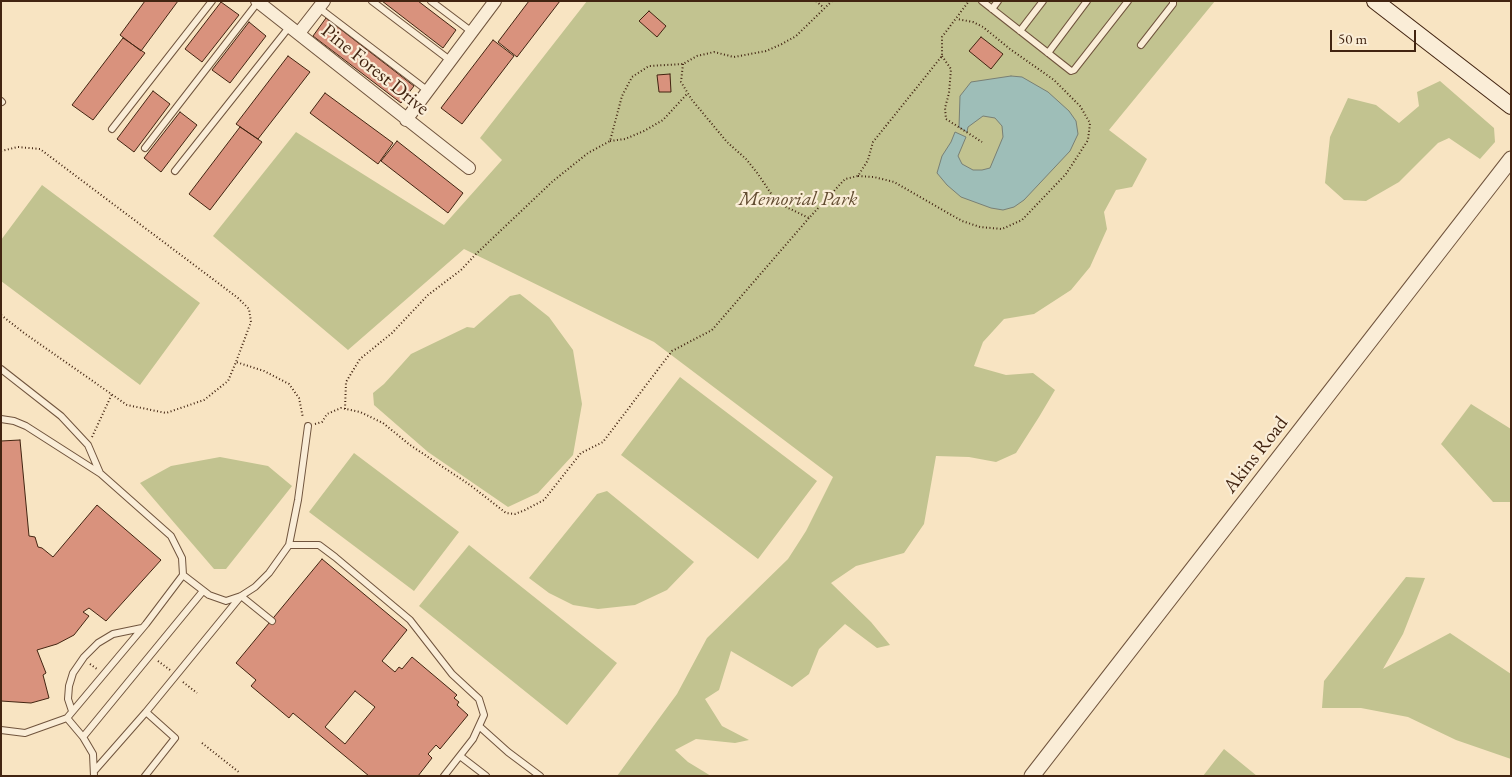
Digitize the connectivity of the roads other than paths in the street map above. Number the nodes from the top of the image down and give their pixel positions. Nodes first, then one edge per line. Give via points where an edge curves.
1 (212, 1) edge
2 (372, 1) edge
3 (431, 1) edge
4 (495, 1) edge
5 (982, 1) edge
6 (998, 1) edge
7 (1043, 1) edge
8 (1088, 1) edge
9 (1128, 1) edge
10 (1173, 1) edge
11 (1375, 1) edge
12 (258, 2) edge
13 (322, 4) edge
14 (992, 9) junction
15 (294, 30) junction
16 (1020, 31) junction
17 (472, 32) junction
18 (1141, 45) dead end
19 (1048, 54) junction
20 (451, 61) junction
21 (428, 91) junction
22 (1511, 106) edge
23 (406, 120) junction
24 (112, 129) dead end
25 (145, 148) dead end
26 (1511, 159) edge
27 (468, 168) dead end
28 (175, 171) dead end
29 (1, 369) edge
30 (1, 419) edge
31 (308, 426) road end
32 (101, 474) junction
33 (289, 545) junction
34 (183, 575) junction
35 (203, 590) junction
36 (241, 596) junction
37 (272, 621) dead end
38 (142, 628) junction
39 (72, 712) junction
40 (146, 712) junction
41 (67, 718) junction
42 (479, 726) junction
43 (1, 730) edge
44 (83, 737) junction
45 (460, 756) junction
46 (94, 773) edge
47 (145, 776) edge
48 (444, 776) edge
49 (486, 776) edge
50 (540, 776) edge
51 (1032, 776) edge

1 - 24 lane
2 - 20 lane
3 - 17 lane
4 - 17 street
5 - 14 lane
6 - 14 lane
7 - 16 lane
8 - 19 lane
9 - 19 lane via 1074,70 1069,70
10 - 18 lane
11 - 22 main road
12 - 15 street, Pine Forest Drive
12 - 25 lane
13 - 15 street
13 - 21 lane
14 - 16 lane
15 - 23 street, Pine Forest Drive
15 - 28 lane
16 - 19 lane
17 - 20 street
20 - 21 street
21 - 23 street
23 - 27 street, Pine Forest Drive
26 - 51 street, Akins Road
29 - 32 lane via 61,416 88,445
30 - 32 lane via 26,426
31 - 33 lane
32 - 34 lane via 171,536 182,558
33 - 36 lane via 262,580
33 - 42 lane via 319,545 410,620 452,674 479,698 484,715
34 - 35 lane
34 - 38 lane
35 - 36 lane via 226,602
35 - 44 lane
36 - 37 lane
36 - 40 lane
38 - 39 lane
38 - 39 lane via 113,634 84,657 68,686
39 - 41 lane
40 - 46 lane
40 - 47 lane via 175,738
41 - 43 lane via 25,733
41 - 44 lane
42 - 45 lane
42 - 50 lane
44 - 46 lane via 93,754
45 - 48 lane
45 - 49 lane

